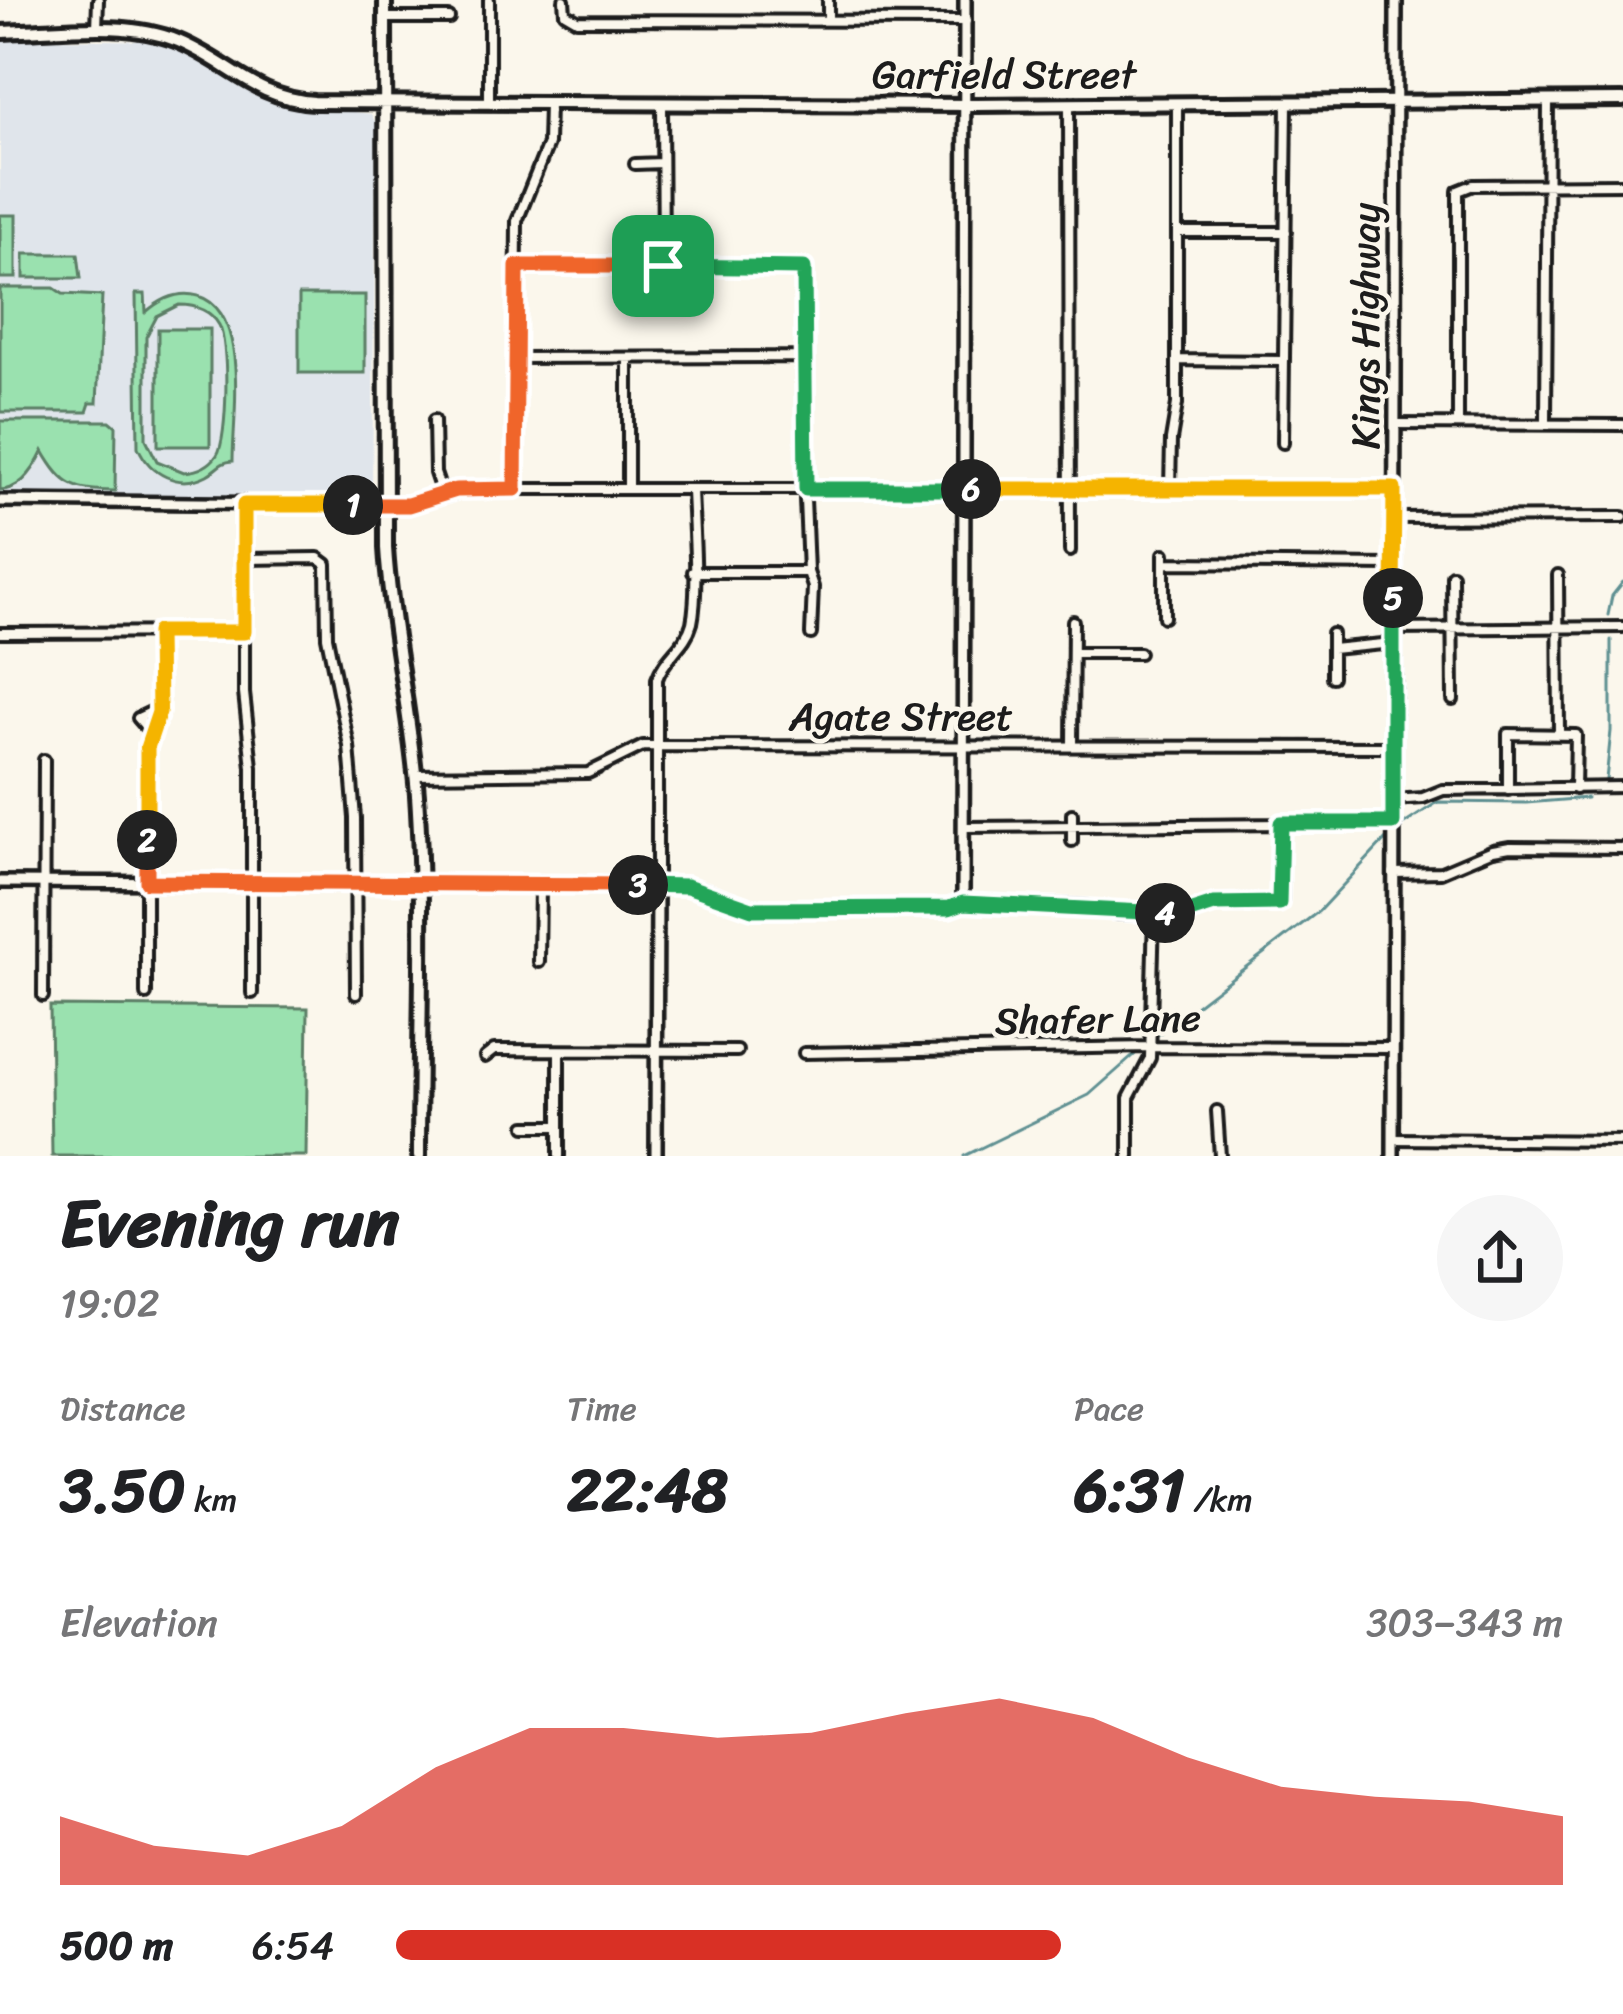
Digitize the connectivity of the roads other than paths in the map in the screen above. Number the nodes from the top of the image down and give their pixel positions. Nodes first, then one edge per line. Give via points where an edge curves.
1 (98, 0) edge
2 (386, 0) edge
3 (488, 0) edge
4 (564, 0) edge
5 (828, 0) edge
6 (965, 0) edge
7 (1396, 0) edge
8 (449, 17) dead end
9 (385, 18) junction
10 (828, 20) junction
11 (966, 21) junction
12 (98, 30) junction
13 (0, 32) edge
14 (1395, 100) junction
15 (1623, 100) edge
16 (1548, 101) junction
17 (385, 102) junction
18 (489, 102) junction
19 (549, 102) junction
20 (662, 102) junction
21 (1069, 104) junction
22 (1177, 104) junction
23 (1287, 104) junction
24 (966, 105) junction
25 (662, 163) junction
26 (635, 164) dead end
27 (1548, 184) junction
28 (1623, 184) edge
29 (1177, 232) junction
30 (1286, 232) junction
31 (517, 266) junction
32 (663, 266) junction
33 (806, 357) junction
34 (517, 358) junction
35 (628, 358) junction
36 (1177, 360) junction
37 (1282, 361) junction
38 (434, 419) dead end
39 (1546, 423) junction
40 (1395, 424) junction
41 (1458, 424) junction
42 (1623, 425) edge
43 (1283, 442) dead end
44 (1070, 488) junction
45 (1171, 488) junction
46 (515, 489) junction
47 (628, 489) junction
48 (692, 489) junction
49 (806, 489) junction
50 (966, 489) junction
51 (1394, 489) junction
52 (442, 494) junction
53 (0, 501) edge
54 (244, 505) junction
55 (386, 506) junction
56 (1623, 517) edge
57 (1394, 518) junction
58 (1070, 551) dead end
59 (244, 559) junction
60 (1392, 566) junction
61 (693, 572) junction
62 (808, 572) junction
63 (1452, 575) dead end
64 (1558, 575) dead end
65 (1164, 617) dead end
66 (1073, 621) dead end
67 (1557, 628) junction
68 (1623, 628) edge
69 (1393, 629) junction
70 (1453, 629) junction
71 (158, 632) junction
72 (244, 632) junction
73 (0, 633) edge
74 (812, 634) dead end
75 (1332, 634) dead end
76 (1394, 643) junction
77 (1332, 649) junction
78 (1073, 653) junction
79 (1139, 653) dead end
80 (1332, 677) dead end
81 (1453, 700) dead end
82 (159, 708) junction
83 (152, 733) junction
84 (1558, 734) junction
85 (657, 746) junction
86 (966, 746) junction
87 (1072, 746) junction
88 (1394, 747) junction
89 (44, 760) dead end
90 (415, 775) junction
91 (1623, 787) edge
92 (1575, 789) junction
93 (1508, 790) junction
94 (1394, 800) junction
95 (1072, 814) dead end
96 (1281, 823) junction
97 (1393, 823) junction
98 (965, 827) junction
99 (1072, 827) junction
100 (1072, 841) dead end
101 (1623, 848) edge
102 (1394, 873) junction
103 (0, 882) edge
104 (44, 882) junction
105 (147, 882) junction
106 (252, 884) junction
107 (356, 884) junction
108 (420, 884) junction
109 (540, 885) junction
110 (657, 885) junction
111 (963, 903) junction
112 (1154, 914) junction
113 (539, 962) dead end
114 (252, 993) dead end
115 (146, 994) dead end
116 (356, 994) dead end
117 (44, 996) dead end
118 (1150, 1047) junction
119 (1393, 1048) junction
120 (559, 1051) junction
121 (656, 1052) junction
122 (737, 1052) dead end
123 (804, 1054) dead end
124 (485, 1057) dead end
125 (1216, 1111) dead end
126 (526, 1126) dead end
127 (559, 1126) junction
128 (1393, 1139) junction
129 (1623, 1141) edge
130 (419, 1156) edge
131 (559, 1156) edge
132 (656, 1156) edge
133 (1129, 1156) edge
134 (1220, 1156) edge
135 (1393, 1156) edge

1 - 12 street
2 - 9 main road
3 - 18 street
4 - 10 street via 565,14 578,20
5 - 10 street
6 - 11 street
7 - 14 street, Kings Highway
8 - 9 street
9 - 17 main road
10 - 11 street
11 - 24 street
12 - 13 main road, Garfield Street
12 - 17 main road, Garfield Street via 178,41 279,97
14 - 16 main road, Garfield Street
14 - 23 main road, Garfield Street
14 - 40 street, Kings Highway
15 - 16 main road, Garfield Street
16 - 27 street
17 - 18 main road, Garfield Street
17 - 55 main road
18 - 19 main road, Garfield Street
19 - 20 main road, Garfield Street
19 - 31 street via 548,144 518,214
20 - 24 main road, Garfield Street
20 - 25 street
21 - 22 main road, Garfield Street
21 - 24 main road, Garfield Street
21 - 44 street
22 - 23 main road, Garfield Street
22 - 29 street
23 - 30 street
24 - 50 street
25 - 26 street
25 - 32 street
27 - 28 street
27 - 39 street
27 - 41 street via 1462,188 1457,198
29 - 30 street
29 - 36 street
30 - 37 street
31 - 32 street
31 - 34 street
32 - 33 street via 804,268
33 - 35 street
33 - 49 street
34 - 35 street
34 - 46 street
35 - 47 street
36 - 37 street
36 - 45 street
37 - 43 street
38 - 52 street
39 - 41 street
39 - 42 street
40 - 41 street
40 - 51 street, Kings Highway
44 - 45 street
44 - 50 street
44 - 58 street
45 - 51 street
46 - 47 street
46 - 52 street
47 - 48 street
48 - 49 street
48 - 61 street
49 - 50 street
49 - 62 street
50 - 86 street
51 - 57 street, Kings Highway
52 - 55 street
53 - 54 street
54 - 55 street
54 - 59 street
55 - 90 main road via 392,625
56 - 57 street
57 - 60 street, Kings Highway
59 - 72 street
59 - 107 street via 324,561 327,637 352,776
60 - 65 street via 1164,558
60 - 69 street, Kings Highway
61 - 62 street
61 - 85 street via 691,627 658,679
62 - 74 street
63 - 70 street
64 - 67 street
66 - 78 street
67 - 68 street
67 - 70 street
67 - 84 street
69 - 70 street
69 - 76 street, Kings Highway
70 - 81 street
71 - 72 street
71 - 73 street
71 - 82 street
72 - 106 street
75 - 77 street
76 - 77 street
76 - 88 street, Kings Highway
77 - 80 street
78 - 79 street
78 - 87 street
82 - 83 street
82 - 83 street via 138,718
83 - 105 street
84 - 92 street via 1576,735
84 - 93 street via 1508,734
85 - 86 street, Agate Street
85 - 90 street, Agate Street via 631,749 588,773
85 - 110 street
86 - 87 street, Agate Street
86 - 98 street
87 - 88 street, Agate Street
88 - 94 street, Kings Highway
89 - 104 street
90 - 108 main road
91 - 92 street
92 - 93 street
93 - 94 street
94 - 97 street, Kings Highway
95 - 99 street
96 - 97 street
96 - 99 street
96 - 112 street via 1281,901
97 - 102 street, Kings Highway
98 - 99 street
98 - 111 street
99 - 100 street
101 - 102 street via 1510,847 1441,872
102 - 119 street, Kings Highway
103 - 104 street
104 - 105 street
104 - 117 street
105 - 106 street
105 - 115 street
106 - 107 street
106 - 114 street
107 - 108 street
107 - 116 street
108 - 109 street
108 - 130 main road
109 - 110 street
109 - 113 street
110 - 111 street via 700,889 752,909
110 - 121 street
111 - 112 street
112 - 118 street
118 - 119 street, Shafer Lane
118 - 123 street, Shafer Lane
118 - 133 street via 1148,1068 1129,1098
119 - 128 street, Kings Highway
120 - 121 street
120 - 124 street via 494,1050
120 - 127 street
121 - 122 street
121 - 132 street
125 - 134 street
126 - 127 street
127 - 131 street
128 - 129 street
128 - 135 street, Kings Highway

